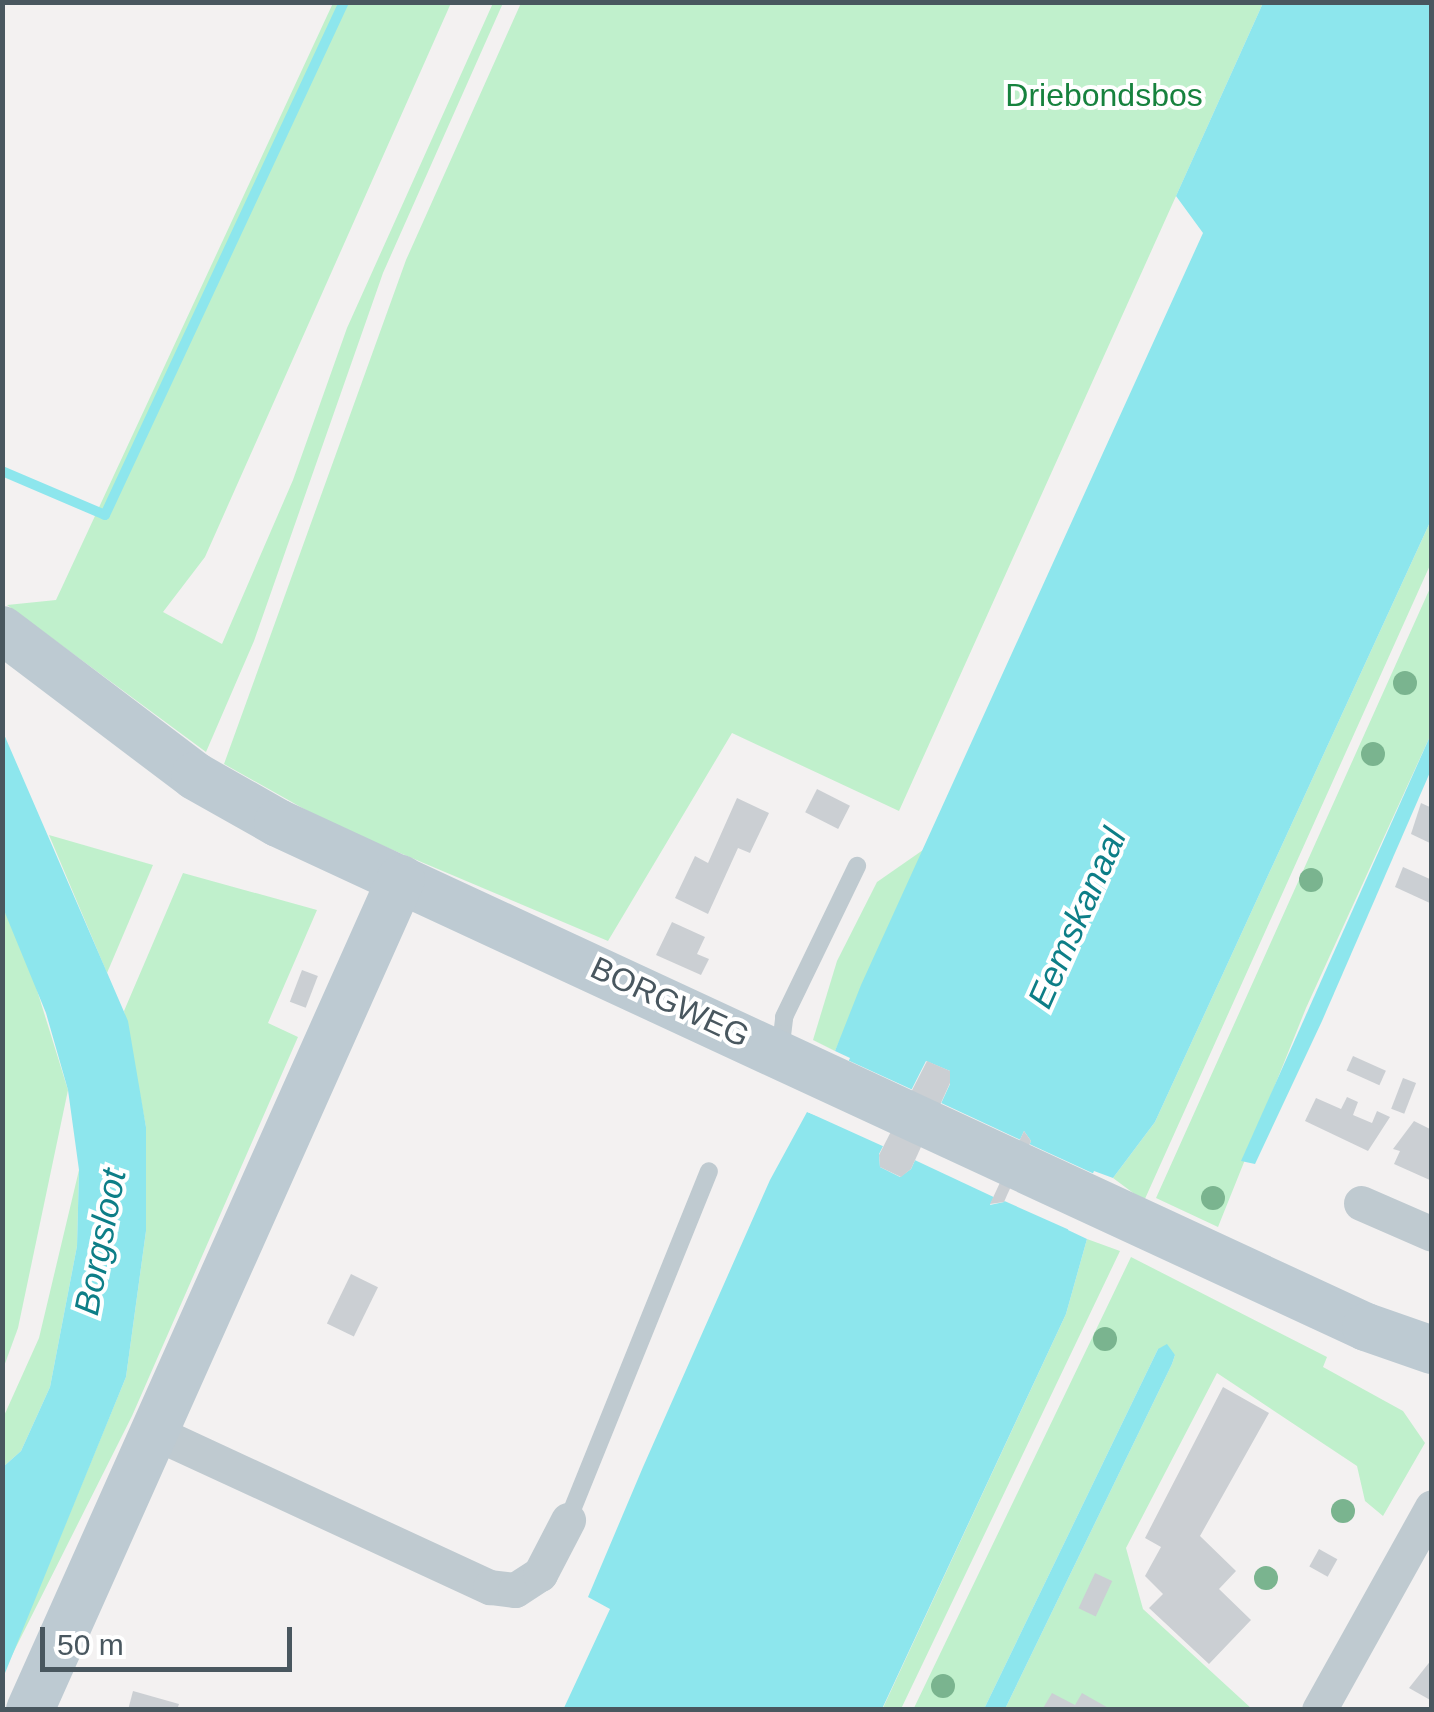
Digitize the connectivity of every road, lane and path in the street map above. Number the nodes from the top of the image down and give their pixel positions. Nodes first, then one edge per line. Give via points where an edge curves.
1 (2, 630) edge
2 (857, 866) dead end
3 (401, 878) junction
4 (793, 1059) junction
5 (709, 1171) dead end
6 (1361, 1202) dead end
7 (1432, 1234) edge
8 (1366, 1327) junction
9 (1432, 1350) edge
10 (1432, 1379) edge
11 (156, 1433) junction
12 (1432, 1507) edge
13 (568, 1520) joint
14 (30, 1710) edge
15 (1319, 1710) edge

1 - 3 main road, BORGWEG via 212,788
2 - 4 lane via 784,1017
3 - 4 main road, BORGWEG
3 - 11 main road
4 - 8 main road, BORGWEG
5 - 13 lane
6 - 7 street
8 - 9 main road, BORGWEG
8 - 10 main road, BORGWEG
11 - 13 street via 490,1587 515,1590 540,1574
11 - 14 main road
12 - 15 street

